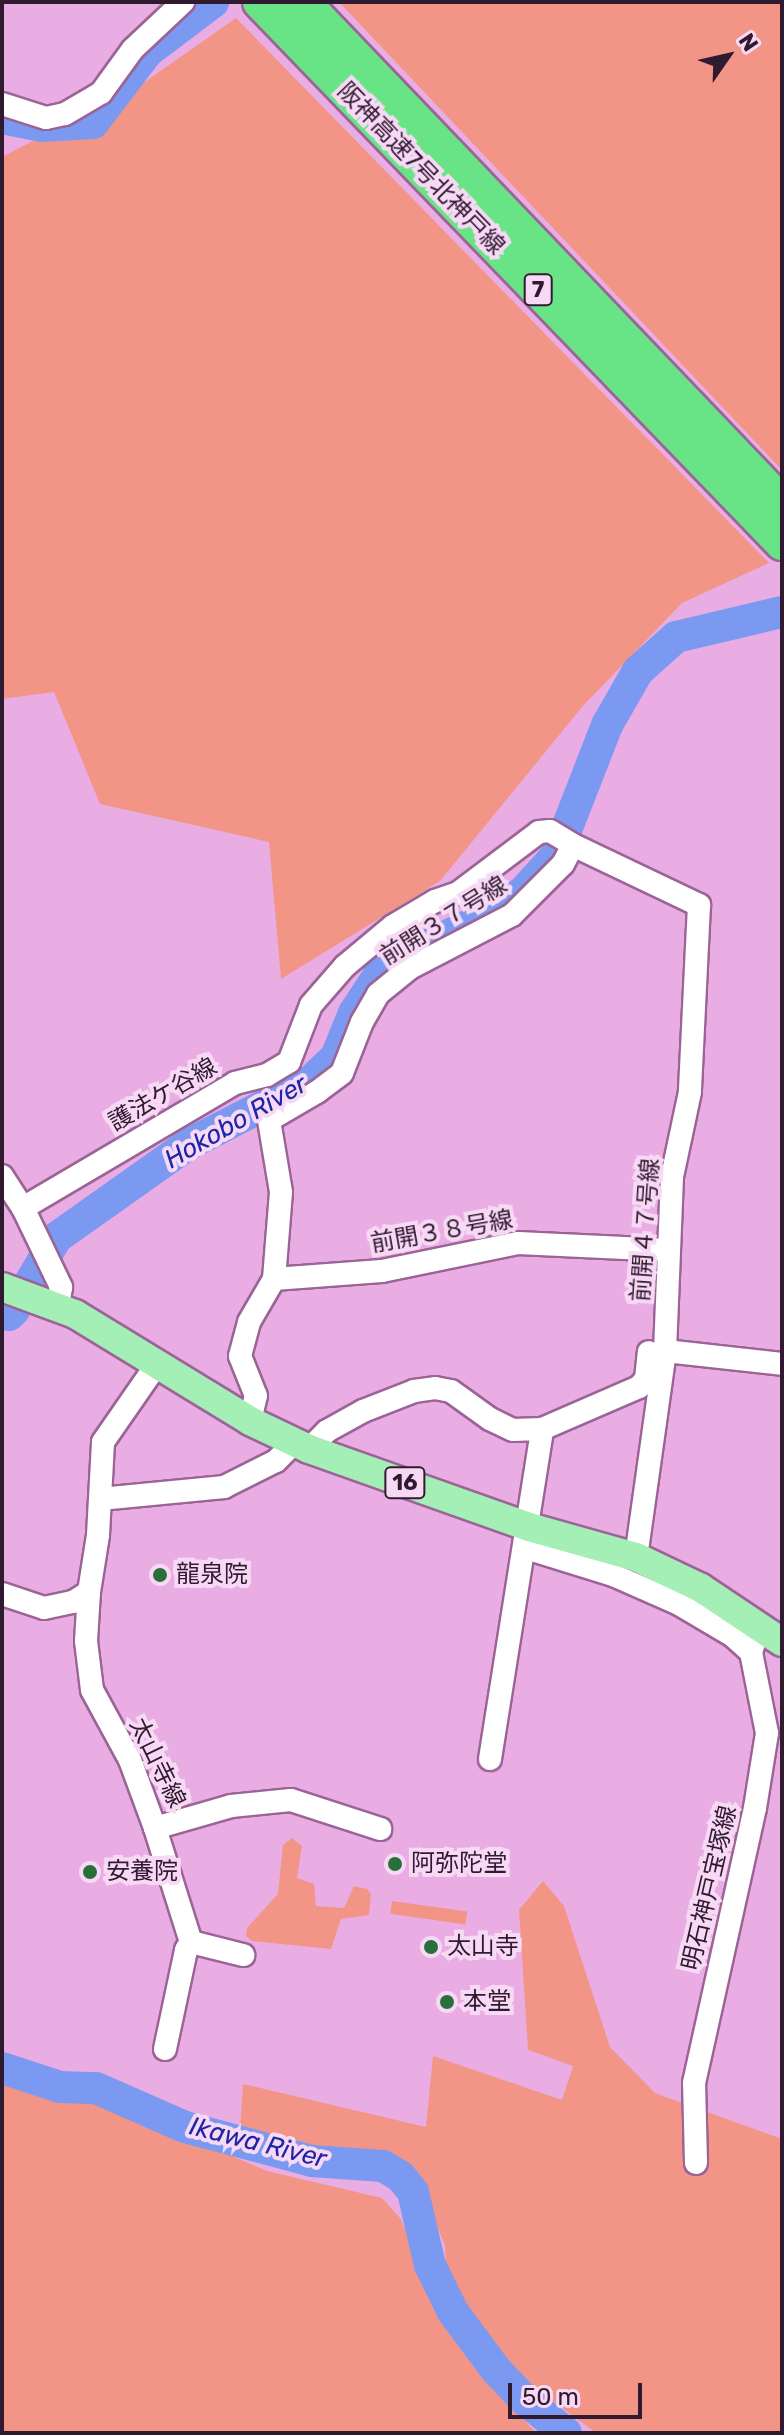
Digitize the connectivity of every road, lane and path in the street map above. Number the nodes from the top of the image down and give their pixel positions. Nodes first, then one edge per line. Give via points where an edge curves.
1 (183, 2) edge
2 (260, 2) edge
3 (303, 2) edge
4 (2, 104) edge
5 (431, 159) junction
6 (665, 402) junction
7 (782, 503) edge
8 (782, 543) edge
9 (572, 844) dead end
10 (699, 905) joint
11 (2, 1176) edge
12 (23, 1208) junction
13 (667, 1250) junction
14 (274, 1279) junction
15 (27, 1296) edge
16 (665, 1341) junction
17 (157, 1364) junction
18 (782, 1364) edge
19 (250, 1421) junction
20 (542, 1429) junction
21 (302, 1445) junction
22 (100, 1499) junction
23 (528, 1538) junction
24 (636, 1557) junction
25 (89, 1592) junction
26 (2, 1594) edge
27 (765, 1640) edge
28 (490, 1759) dead end
29 (155, 1828) junction
30 (380, 1829) dead end
31 (191, 1942) junction
32 (243, 1955) dead end
33 (165, 2049) dead end
34 (696, 2163) dead end

1 - 4 street via 133,49 101,93 65,114 46,118
2 - 5 highway, 阪神高速7号北神戸線 / 7
3 - 5 highway, 阪神高速7号北神戸線 / 7
5 - 6 highway, 阪神高速7号北神戸線 / 7
6 - 7 highway, 阪神高速7号北神戸線 / 7
6 - 8 highway, 阪神高速7号北神戸線 / 7
9 - 12 street, 護法ケ谷線 via 550,831 539,832 458,893 393,926 345,966 311,1005 289,1062 267,1075 235,1083
10 - 13 street, 前開４７号線 via 690,1092 672,1177
10 - 14 street, 前開３７号線 via 573,845 563,864 512,915 410,968 378,994 342,1073 269,1120 281,1192
11 - 12 street
12 - 15 street via 61,1287
13 - 14 street, 前開３８号線 via 518,1243 382,1271
13 - 16 street, 前開４７号線
14 - 19 street, 前開３７号線 via 249,1322 240,1356 256,1396
15 - 17 main road, 16
16 - 18 street
16 - 20 street via 650,1338 646,1379 639,1387
16 - 24 street, 前開４７号線
17 - 19 main road, 16
17 - 22 street, 太山寺線 via 103,1442
19 - 21 main road, 16
20 - 21 street via 513,1430 451,1391 435,1388 363,1411
20 - 23 street
21 - 22 street via 224,1487
21 - 23 main road, 16
22 - 25 street, 太山寺線
23 - 24 main road, 16
23 - 27 street via 679,1604 733,1636
23 - 28 street
24 - 27 main road, 16 via 701,1588
25 - 26 street via 61,1607 44,1608
25 - 29 street, 太山寺線 via 86,1641 92,1690 130,1760
27 - 34 street, 明石神戸宝塚線 via 767,1733 694,2083
29 - 30 street, 太山寺線 via 231,1806 291,1800
29 - 31 street
31 - 32 street
31 - 33 street

